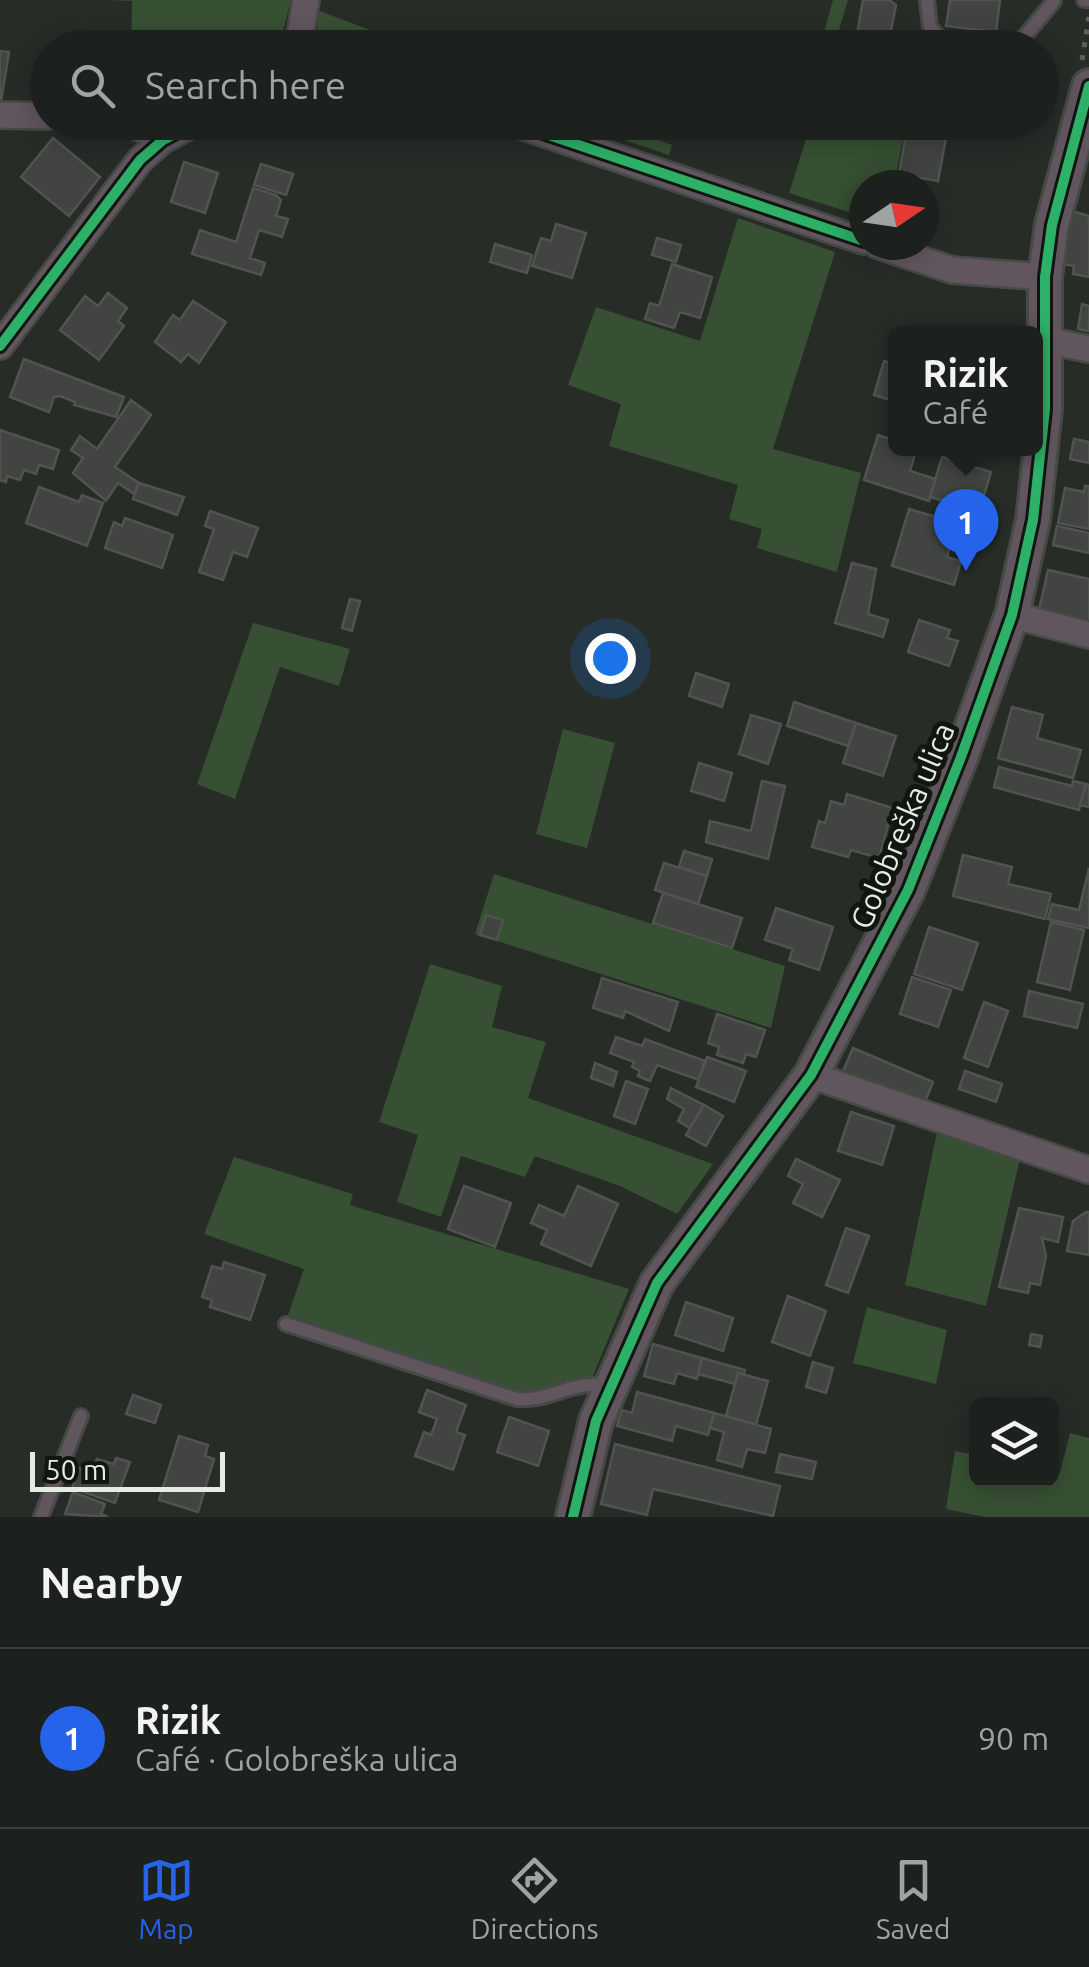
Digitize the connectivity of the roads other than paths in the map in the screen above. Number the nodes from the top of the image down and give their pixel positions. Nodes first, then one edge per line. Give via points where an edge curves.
1 (306, 0) edge
2 (926, 0) edge
3 (1054, 0) edge
4 (1064, 0) edge
5 (301, 30) edge
6 (933, 30) edge
7 (1029, 30) edge
8 (1084, 79) edge
9 (0, 115) edge
10 (30, 116) edge
11 (162, 140) edge
12 (564, 140) edge
13 (849, 236) edge
14 (922, 260) edge
15 (1045, 277) junction
16 (1045, 340) junction
17 (0, 346) edge
18 (1089, 348) edge
19 (1043, 411) edge
20 (1041, 456) edge
21 (1012, 615) junction
22 (1089, 634) edge
23 (811, 1075) junction
24 (1089, 1170) edge
25 (286, 1324) dead end
26 (609, 1387) junction
27 (81, 1416) dead end
28 (41, 1517) edge
29 (573, 1517) edge

1 - 5 street
2 - 6 lane
3 - 4 lane
3 - 7 lane
8 - 15 street, Golobreška ulica
9 - 10 street
11 - 17 street via 83,232
12 - 13 street
14 - 15 street via 952,270
15 - 16 street, Golobreška ulica
16 - 18 street
16 - 19 street, Golobreška ulica
20 - 21 street, Golobreška ulica
21 - 22 street
21 - 23 street, Golobreška ulica via 928,845
23 - 24 street
23 - 26 street, Golobreška ulica via 657,1283
25 - 26 lane via 517,1399 537,1401 582,1384
26 - 29 street, Golobreška ulica
27 - 28 lane

